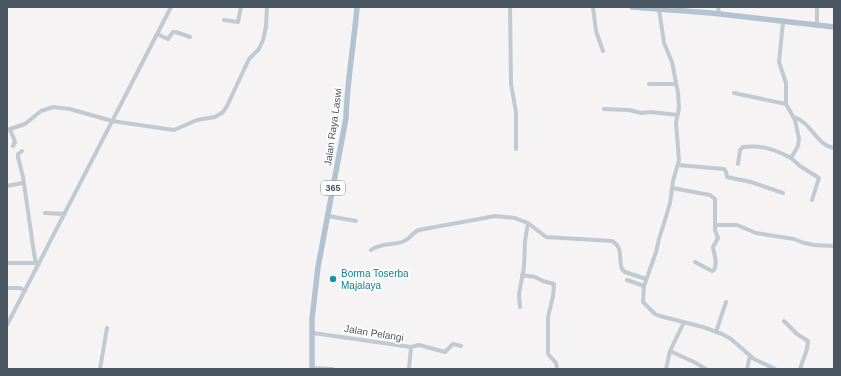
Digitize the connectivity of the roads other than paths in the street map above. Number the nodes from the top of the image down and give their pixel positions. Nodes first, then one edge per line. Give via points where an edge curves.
1 (171, 7) edge
2 (241, 7) edge
3 (267, 7) edge
4 (357, 7) edge
5 (510, 7) edge
6 (594, 7) edge
7 (632, 7) edge
8 (718, 7) edge
9 (817, 7) edge
10 (659, 9) junction
11 (711, 10) edge
12 (719, 14) junction
13 (224, 20) dead end
14 (783, 22) junction
15 (817, 26) junction
16 (834, 27) edge
17 (158, 34) junction
18 (190, 37) dead end
19 (603, 51) dead end
20 (649, 84) dead end
21 (676, 84) junction
22 (734, 92) dead end
23 (786, 104) junction
24 (604, 109) dead end
25 (678, 115) junction
26 (794, 117) junction
27 (113, 119) junction
28 (9, 129) edge
29 (13, 146) dead end
30 (834, 148) edge
31 (516, 149) dead end
32 (22, 151) dead end
33 (791, 158) junction
34 (738, 164) dead end
35 (678, 165) junction
36 (23, 183) junction
37 (7, 186) edge
38 (672, 188) junction
39 (783, 193) dead end
40 (812, 200) dead end
41 (45, 213) dead end
42 (65, 214) junction
43 (328, 216) junction
44 (356, 221) dead end
45 (528, 223) junction
46 (716, 225) junction
47 (834, 246) edge
48 (371, 250) dead end
49 (695, 262) dead end
50 (7, 263) edge
51 (37, 264) junction
52 (522, 275) junction
53 (646, 279) junction
54 (627, 280) dead end
55 (644, 286) junction
56 (7, 288) edge
57 (24, 291) junction
58 (726, 302) dead end
59 (520, 307) dead end
60 (784, 321) dead end
61 (684, 322) junction
62 (7, 325) edge
63 (107, 328) dead end
64 (716, 332) junction
65 (313, 333) junction
66 (461, 346) dead end
67 (411, 347) junction
68 (670, 351) junction
69 (750, 356) junction
70 (312, 368) edge
71 (100, 369) edge
72 (332, 369) edge
73 (409, 369) edge
74 (557, 369) edge
75 (666, 369) edge
76 (706, 369) edge
77 (747, 369) edge
78 (775, 369) edge
79 (800, 369) edge

1 - 17 street
2 - 13 street via 238,21
3 - 27 street via 262,43 250,57 227,106 219,115 171,130
4 - 43 main road, Jalan Raya Laswi / 365 via 346,118
5 - 31 street via 511,84 516,112
6 - 19 street via 596,31
7 - 10 main road
8 - 12 street
9 - 15 street
10 - 11 main road
10 - 21 street via 663,37 672,62
11 - 12 main road
12 - 14 main road
14 - 15 main road
14 - 23 street via 779,62 786,83
15 - 16 main road
17 - 18 street via 168,39 173,32
17 - 27 street
20 - 21 street
21 - 25 street via 680,103
22 - 23 street
23 - 26 street
24 - 25 street
25 - 35 street
26 - 30 street via 806,125 821,142
26 - 33 street via 799,143
27 - 28 street via 53,107 41,111 25,124
27 - 42 street
28 - 29 street via 15,142
32 - 36 street via 18,155
33 - 34 street via 767,147 744,146 740,150
33 - 40 street via 819,178
35 - 38 street
35 - 39 street via 724,170 727,177
36 - 37 street
36 - 51 street
38 - 46 street via 714,197
38 - 53 street via 656,252
41 - 42 street
42 - 51 street
43 - 44 street
43 - 65 main road, Jalan Raya Laswi / 365 via 318,267 312,319
45 - 48 street via 515,218 495,216 419,230 406,241 381,245
45 - 52 street
45 - 53 street via 546,237 612,241 620,248 622,269
46 - 47 street via 735,225 756,233 814,245
46 - 49 street via 718,239 713,247 715,269 712,271
50 - 51 street
51 - 57 street
52 - 59 street
52 - 74 street via 554,284 548,317 548,354 556,362
53 - 55 street
54 - 55 street
55 - 61 street via 643,302 646,306 660,316
56 - 57 street via 19,288
57 - 62 street
58 - 64 street
60 - 79 street via 808,341
61 - 64 street
61 - 68 street
63 - 71 street
64 - 69 street via 731,339
65 - 67 street, Jalan Pelangi
65 - 70 main road, Jalan Raya Laswi / 365
66 - 67 street via 453,344 445,352 418,345
67 - 73 street, Jalan Pelangi
68 - 75 street
68 - 76 street
69 - 77 street
69 - 78 street
70 - 72 street

